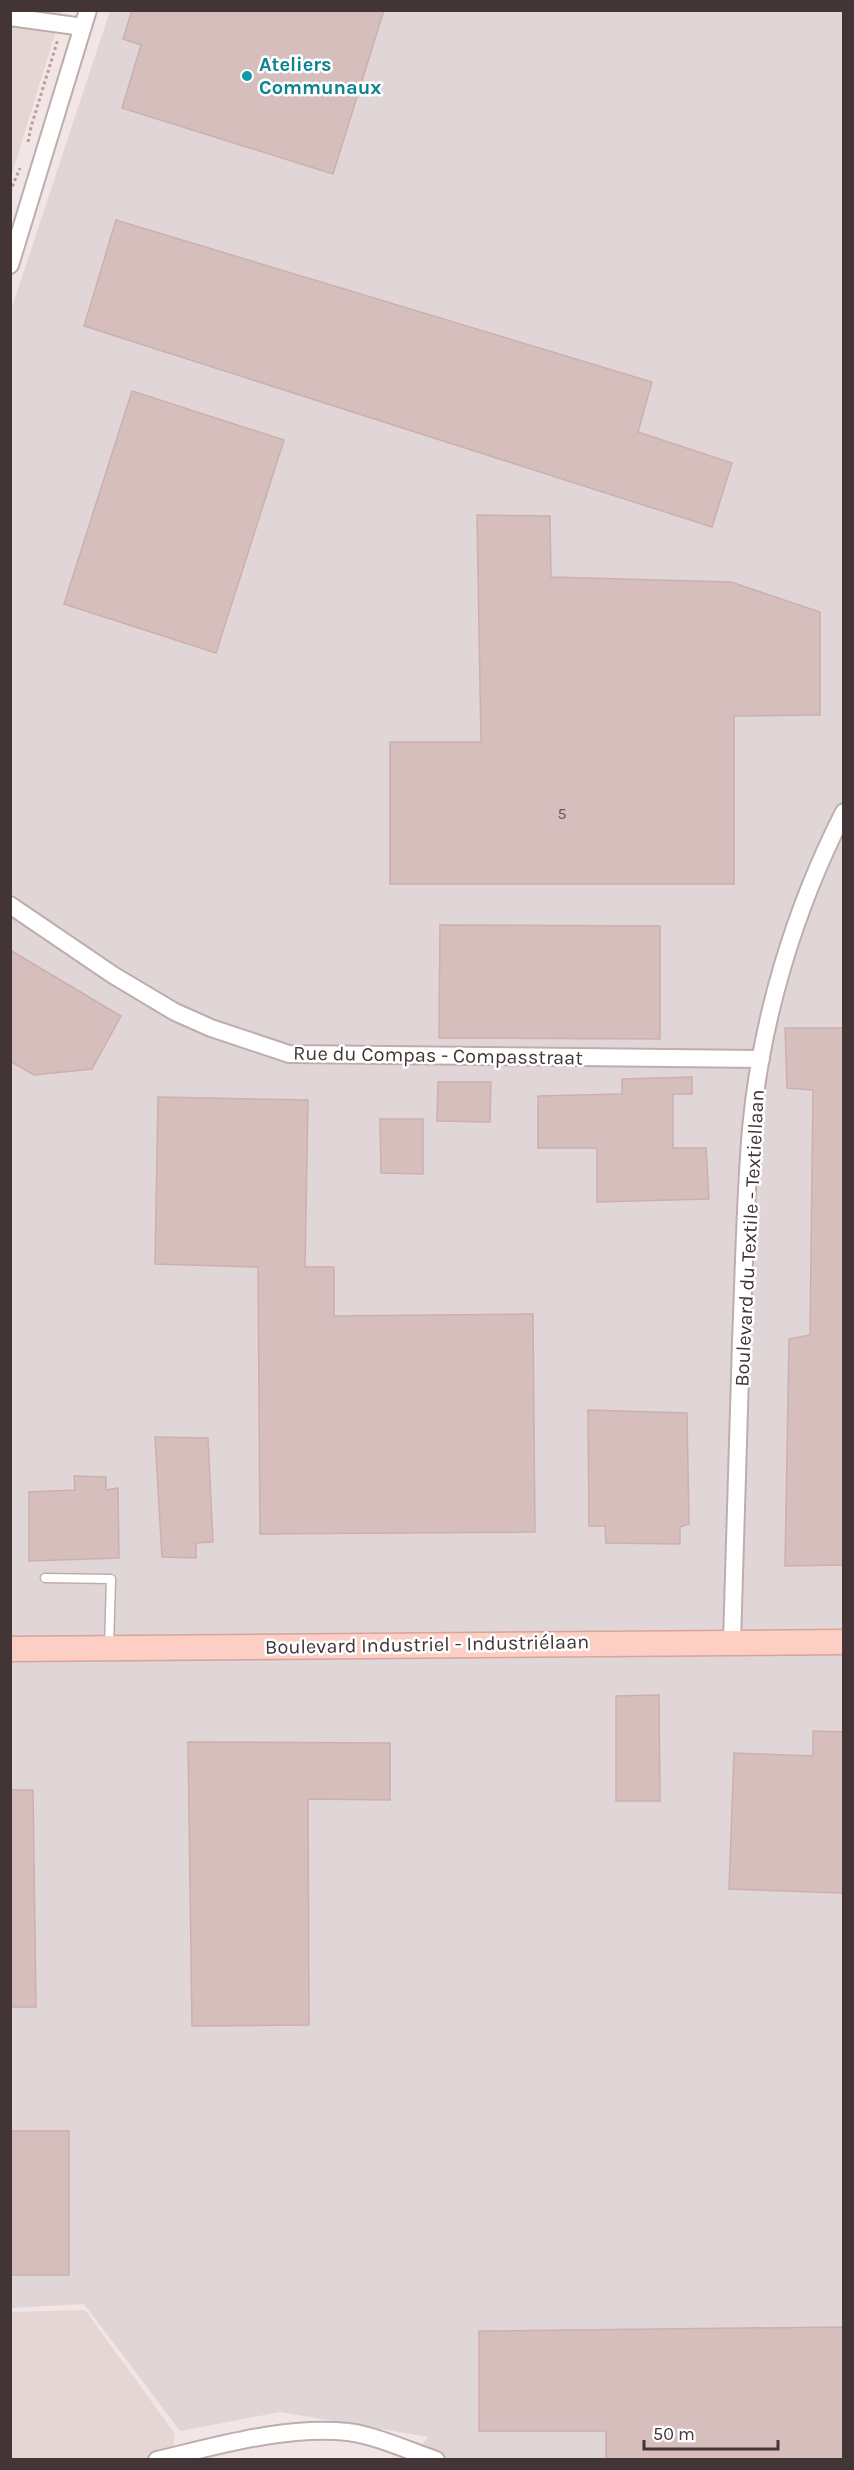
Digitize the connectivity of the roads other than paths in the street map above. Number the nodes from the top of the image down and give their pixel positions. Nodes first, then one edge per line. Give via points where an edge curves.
1 (10, 17) edge
2 (85, 19) edge
3 (10, 265) edge
4 (843, 812) edge
5 (10, 905) edge
6 (761, 1059) junction
7 (45, 1578) dead end
8 (732, 1642) junction
9 (843, 1642) edge
10 (109, 1647) junction
11 (10, 1648) edge
12 (158, 2460) edge
13 (436, 2460) edge

1 - 2 street via 63,24
2 - 3 street
4 - 6 street, Boulevard du Textile - Textiellaan via 783,959
5 - 6 street, Rue du Compas - Compasstraat via 175,1012 290,1054
6 - 8 street, Boulevard du Textile - Textiellaan via 751,1128
7 - 10 lane via 111,1579
8 - 9 main road, Boulevard Industriel - Industriélaan
8 - 10 main road, Boulevard Industriel - Industriélaan
10 - 11 main road, Boulevard Industriel - Industriélaan
12 - 13 street via 271,2436 332,2431 351,2433

